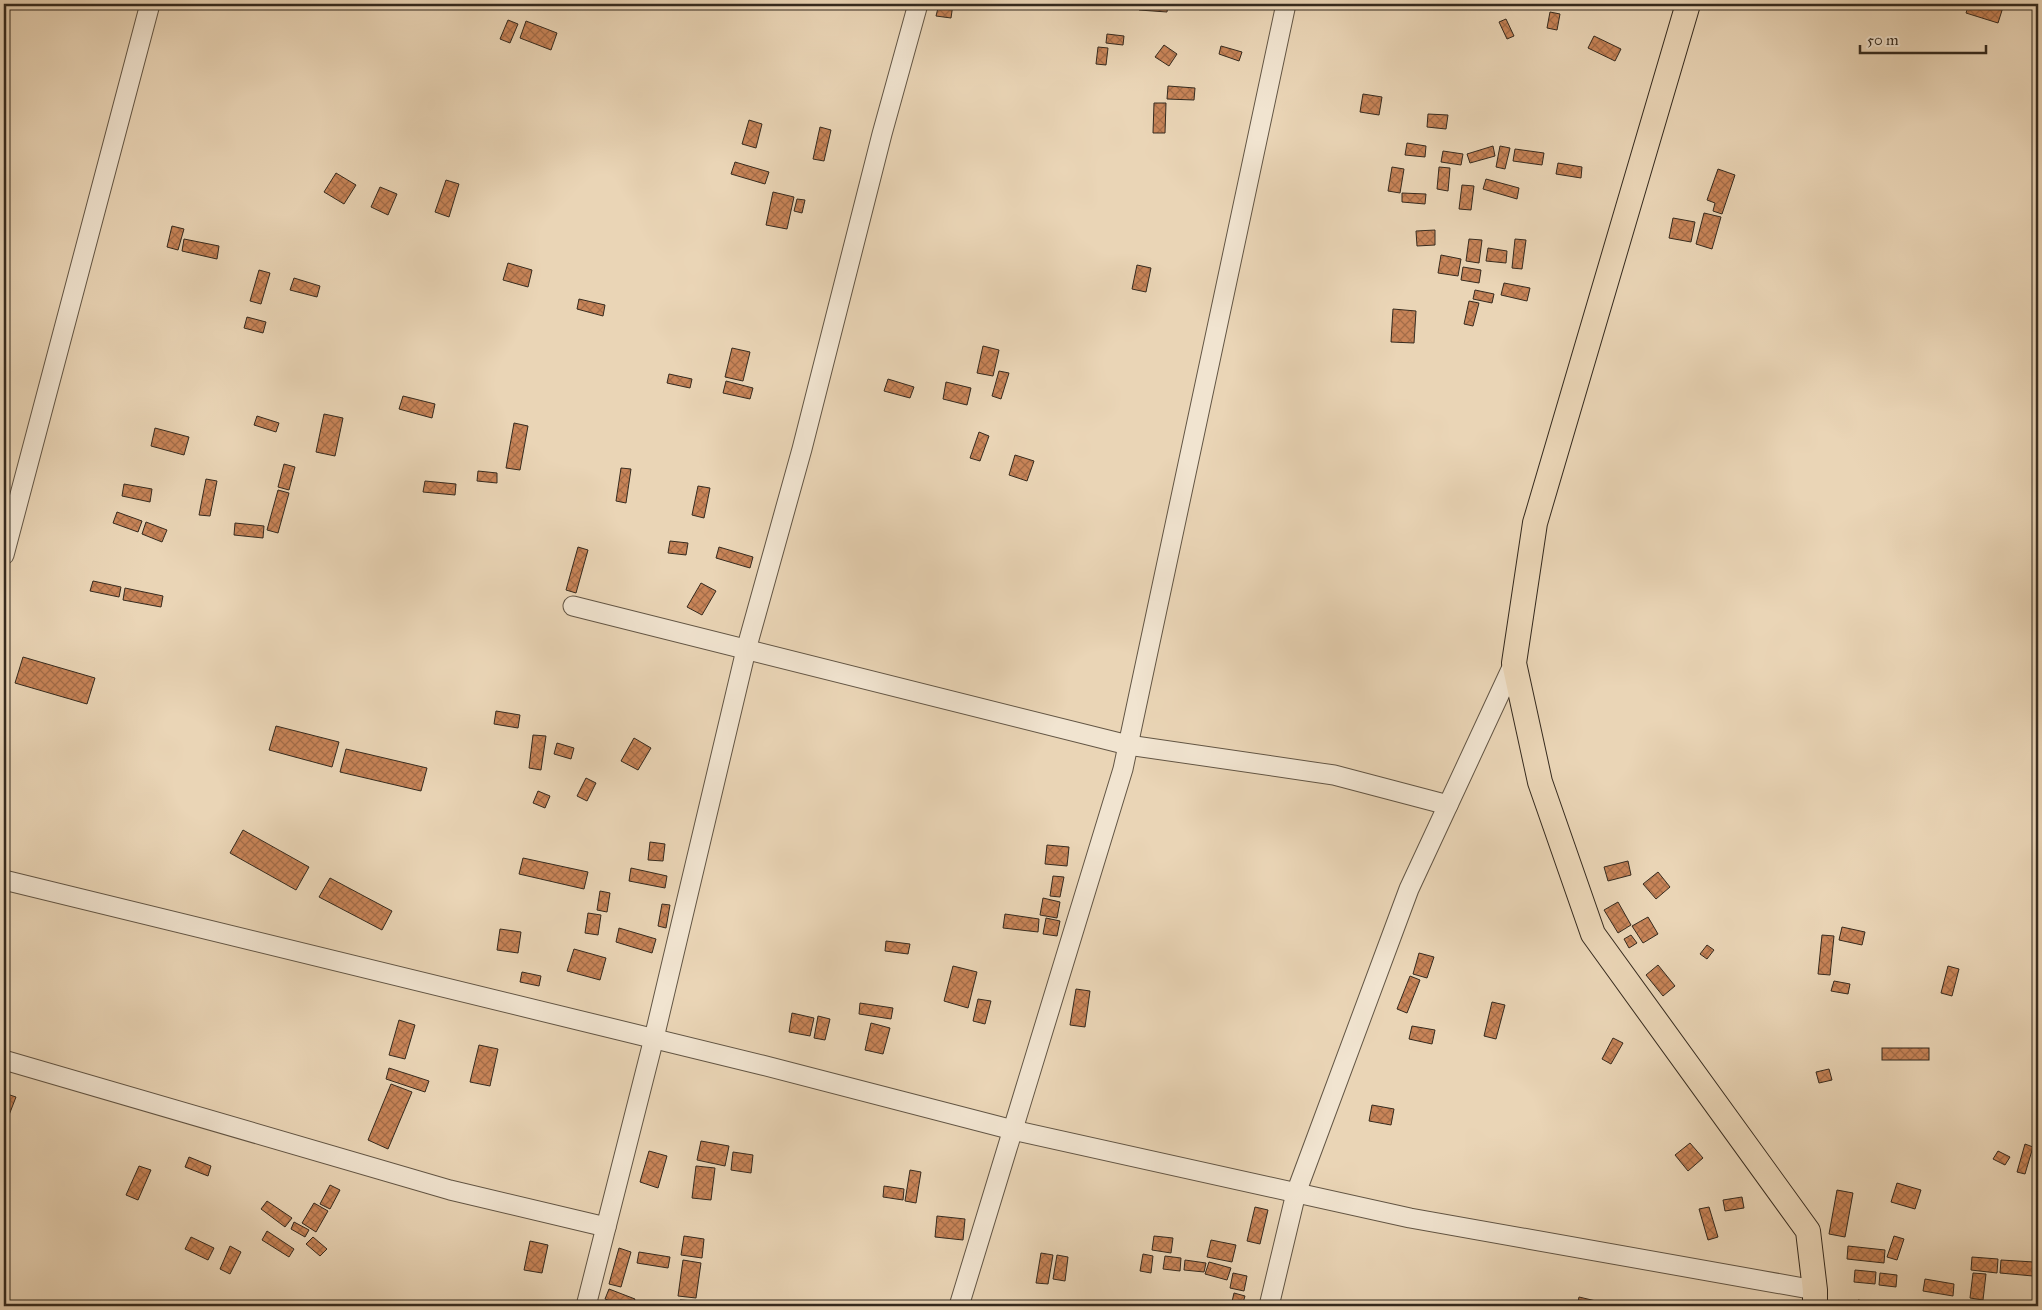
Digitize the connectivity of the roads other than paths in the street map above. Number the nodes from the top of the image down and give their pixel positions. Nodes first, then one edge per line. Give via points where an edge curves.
1 (150, 4) edge
2 (918, 4) edge
3 (1286, 4) edge
4 (1688, 4) edge
5 (4, 555) edge
6 (573, 606) dead end
7 (746, 650) junction
8 (1514, 663) junction
9 (1128, 745) junction
10 (1448, 805) junction
11 (4, 880) edge
12 (654, 1038) junction
13 (4, 1060) edge
14 (1013, 1130) junction
15 (1296, 1193) junction
16 (606, 1227) junction
17 (1815, 1298) edge
18 (586, 1306) edge
19 (959, 1306) edge
20 (1269, 1306) edge

1 - 5 street
2 - 7 street
3 - 9 street
4 - 8 main road via 1535,523
6 - 7 street
7 - 9 street
7 - 12 street
8 - 10 street
8 - 17 main road via 1540,782 1593,934 1808,1231
9 - 10 street via 1334,775
9 - 14 street
10 - 15 street via 1409,889
11 - 12 street
12 - 14 street
12 - 16 street
13 - 16 street via 450,1190
14 - 15 street
14 - 19 street
15 - 17 street
15 - 20 street
16 - 18 street

